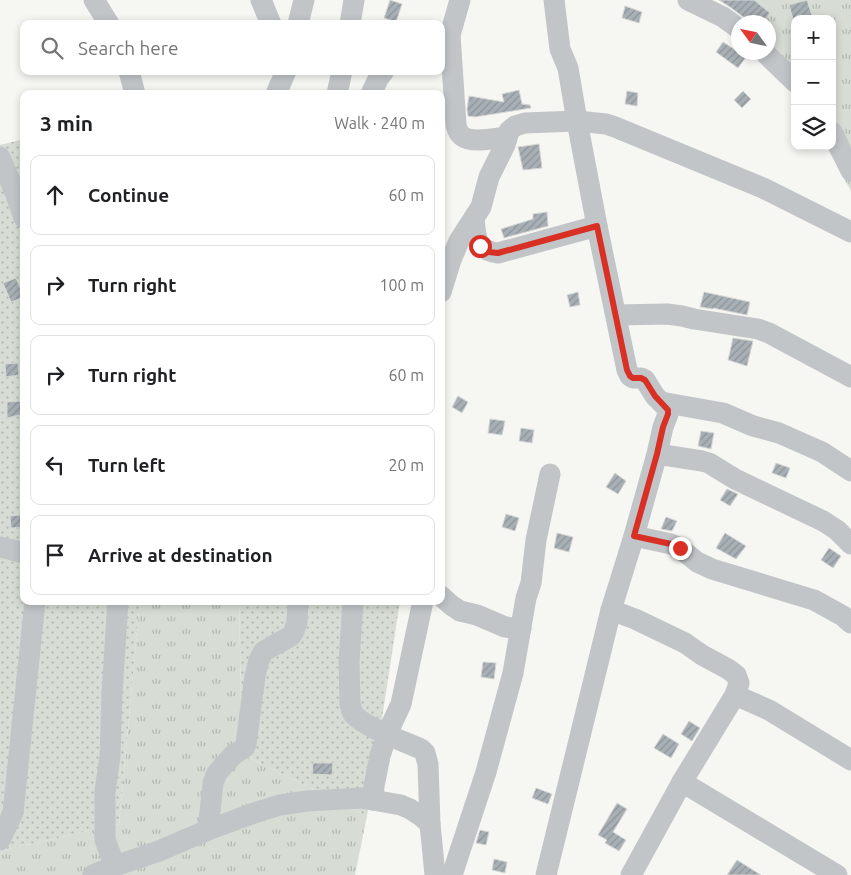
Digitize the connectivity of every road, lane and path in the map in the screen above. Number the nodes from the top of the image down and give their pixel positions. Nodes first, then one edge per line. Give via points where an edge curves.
1 (94, 0) edge
2 (261, 0) edge
3 (304, 0) edge
4 (354, 0) edge
5 (460, 0) edge
6 (554, 0) edge
7 (688, 0) edge
8 (106, 20) edge
9 (269, 20) edge
10 (299, 20) edge
11 (351, 20) edge
12 (731, 23) edge
13 (445, 37) edge
14 (772, 60) edge
15 (130, 75) edge
16 (284, 75) edge
17 (341, 75) edge
18 (381, 75) edge
19 (791, 78) edge
20 (134, 90) edge
21 (278, 90) edge
22 (338, 90) edge
23 (373, 90) edge
24 (577, 122) junction
25 (507, 137) junction
26 (836, 140) edge
27 (0, 157) edge
28 (851, 171) edge
29 (20, 206) edge
30 (474, 218) junction
31 (597, 226) junction
32 (851, 232) edge
33 (446, 259) edge
34 (616, 315) junction
35 (851, 377) edge
36 (661, 402) junction
37 (657, 454) junction
38 (851, 471) edge
39 (550, 474) dead end
40 (634, 536) junction
41 (851, 544) edge
42 (0, 547) edge
43 (20, 552) edge
44 (445, 600) edge
45 (34, 605) edge
46 (118, 605) edge
47 (298, 605) edge
48 (353, 605) edge
49 (422, 605) edge
50 (611, 610) junction
51 (851, 623) edge
52 (521, 629) junction
53 (735, 695) junction
54 (387, 734) junction
55 (851, 760) edge
56 (682, 782) junction
57 (373, 800) junction
58 (430, 824) junction
59 (208, 830) junction
60 (0, 840) edge
61 (115, 866) junction
62 (93, 875) edge
63 (435, 875) edge
64 (452, 875) edge
65 (546, 875) edge
66 (631, 875) edge
67 (837, 875) edge

1 - 8 street
2 - 9 street
3 - 10 street
4 - 11 street
5 - 13 street
6 - 24 street via 560,49 568,68
7 - 12 street
13 - 25 street via 458,132 462,137 477,141
14 - 19 street
15 - 20 street
16 - 21 street
17 - 22 street
18 - 23 street
24 - 25 street via 525,123 509,131
24 - 31 street
24 - 32 street via 615,127 756,184
25 - 30 street
26 - 28 street
27 - 29 street
30 - 31 street via 480,246 488,252 498,253
30 - 33 street
31 - 34 street
34 - 35 street via 667,314 758,328
34 - 36 street via 630,376 645,380
36 - 37 street via 668,414
36 - 38 street via 723,413 779,433 822,452
37 - 40 street
37 - 41 street via 709,463 823,522
39 - 52 street
40 - 50 street
40 - 51 street via 671,544 712,569 814,600
42 - 43 street
44 - 52 street via 460,611 505,627
45 - 60 street via 13,813
46 - 61 street via 110,756 105,792 105,840
47 - 59 street via 297,622 291,636 264,651 259,660 246,744 217,773
48 - 54 street via 349,662 351,710
49 - 54 street via 401,704
50 - 53 street via 685,643 728,669 736,675 739,683
50 - 65 street
52 - 64 street via 513,673 486,772
53 - 55 street via 770,710
53 - 56 street
54 - 57 street
54 - 58 street via 425,753
56 - 66 street
56 - 67 street
57 - 58 street via 401,805
57 - 59 street via 335,799 280,805
58 - 63 street
59 - 61 street
61 - 62 street

